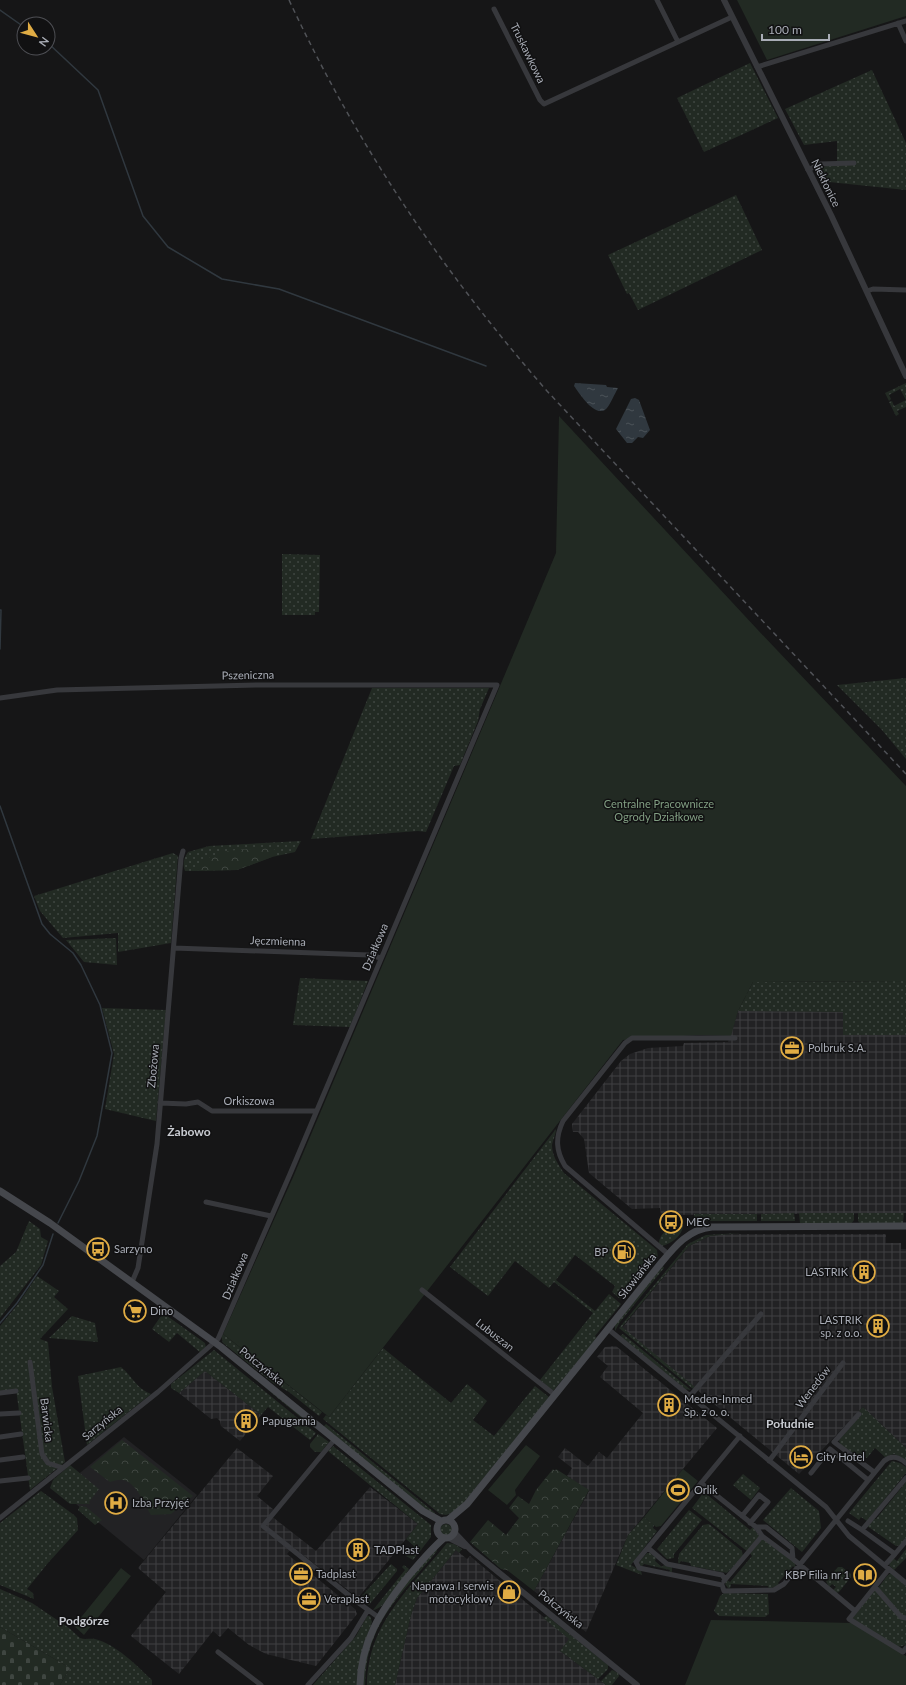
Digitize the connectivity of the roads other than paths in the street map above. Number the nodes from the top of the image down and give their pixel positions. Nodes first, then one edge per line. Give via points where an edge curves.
1 (657, 0) edge
2 (724, 0) edge
3 (494, 9) dead end
4 (732, 17) junction
5 (906, 21) edge
6 (898, 23) junction
7 (906, 41) edge
8 (678, 42) junction
9 (757, 67) junction
10 (854, 163) dead end
11 (808, 170) junction
12 (906, 290) edge
13 (867, 292) junction
14 (906, 376) edge
15 (497, 685) joint
16 (0, 698) edge
17 (183, 851) dead end
18 (174, 948) junction
19 (381, 958) junction
20 (735, 1038) dead end
21 (160, 1103) junction
22 (316, 1111) junction
23 (0, 1191) edge
24 (206, 1202) dead end
25 (271, 1216) junction
26 (906, 1226) edge
27 (668, 1254) junction
28 (132, 1282) junction
29 (422, 1290) dead end
30 (761, 1314) dead end
31 (608, 1329) junction
32 (215, 1343) junction
33 (30, 1362) dead end
34 (843, 1363) dead end
35 (16, 1390) dead end
36 (0, 1392) edge
37 (555, 1395) junction
38 (690, 1396) junction
39 (19, 1413) dead end
40 (0, 1414) edge
41 (860, 1414) dead end
42 (21, 1434) dead end
43 (740, 1436) junction
44 (0, 1437) edge
45 (335, 1440) junction
46 (23, 1457) dead end
47 (0, 1460) edge
48 (769, 1461) junction
49 (906, 1463) edge
50 (62, 1468) junction
51 (874, 1472) junction
52 (811, 1473) dead end
53 (28, 1478) dead end
54 (906, 1478) edge
55 (868, 1480) junction
56 (0, 1481) edge
57 (701, 1483) junction
58 (424, 1512) junction
59 (1, 1516) edge
60 (742, 1516) junction
61 (837, 1521) junction
62 (848, 1521) dead end
63 (750, 1523) junction
64 (449, 1525) junction
65 (756, 1527) junction
66 (862, 1530) junction
67 (442, 1534) junction
68 (762, 1536) junction
69 (906, 1541) edge
70 (648, 1548) junction
71 (471, 1550) junction
72 (895, 1554) junction
73 (793, 1559) junction
74 (675, 1565) junction
75 (800, 1565) junction
76 (887, 1567) junction
77 (673, 1576) junction
78 (725, 1579) junction
79 (906, 1583) edge
80 (722, 1585) junction
81 (875, 1587) junction
82 (368, 1610) junction
83 (855, 1611) junction
84 (378, 1617) junction
85 (906, 1618) edge
86 (905, 1650) edge
87 (218, 1652) dead end
88 (261, 1685) edge
89 (308, 1685) edge
90 (360, 1685) edge
91 (637, 1685) edge

1 - 8 street
2 - 4 street, Niekłonice
3 - 8 street, Truskawkowa via 544,104
4 - 8 street
4 - 9 street, Niekłonice
5 - 6 street
6 - 7 street
6 - 9 street
9 - 11 street, Niekłonice
10 - 11 street via 820,164
11 - 13 street, Niekłonice
12 - 13 street via 874,289
13 - 14 street, Niekłonice
15 - 16 street, Pszeniczna via 257,685 57,690
15 - 19 street, Działkowa
17 - 18 street, Zbożowa
18 - 19 street, Jęczmienna via 361,954
18 - 21 street, Zbożowa
19 - 22 street, Działkowa
20 - 27 street via 632,1038 624,1043 563,1121 559,1130 557,1149 565,1166
21 - 22 street, Orkiszowa via 198,1102 212,1111
21 - 28 street, Zbożowa via 155,1166 138,1268
22 - 25 street, Działkowa
23 - 28 main road, Połczyńska via 56,1227
24 - 25 street
25 - 32 street, Działkowa
26 - 27 main road, Słowiańska via 708,1228 686,1237
27 - 31 main road, Słowiańska
28 - 32 main road, Połczyńska
29 - 37 street, Lubuszan
30 - 38 street
31 - 37 main road, Słowiańska
31 - 38 street
32 - 45 main road, Połczyńska
32 - 50 street, Sarzyńska
33 - 50 street, Barwicka via 42,1454 48,1464
34 - 48 street, Wenedów
35 - 36 street
37 - 64 main road, Słowiańska
38 - 43 street
39 - 40 street
41 - 51 street via 834,1442
42 - 44 street
43 - 48 street
43 - 57 street
45 - 58 main road, Połczyńska
45 - 82 street via 263,1526
46 - 47 street
48 - 61 street via 826,1507
49 - 51 street via 892,1457 884,1461
50 - 59 street, Sarzyńska
51 - 55 street
52 - 55 street via 830,1449
53 - 56 street
54 - 66 street
55 - 61 street
57 - 60 street
57 - 70 street
58 - 64 main road, Połczyńska
58 - 67 main road, Połczyńska
60 - 63 street
60 - 63 street via 759,1495 768,1502
61 - 75 street
61 - 76 street via 849,1536
62 - 66 street
63 - 65 street
64 - 67 main road
64 - 67 main road
64 - 71 street, Połczyńska
65 - 68 street
65 - 73 street via 766,1527 792,1548
66 - 72 street
67 - 71 street, Połczyńska
67 - 84 main road
68 - 73 street
68 - 78 street
69 - 72 street
70 - 74 street via 667,1564
70 - 77 street via 636,1562 639,1568
71 - 91 street, Połczyńska
72 - 76 street
73 - 75 street
74 - 77 street
74 - 78 street via 722,1575
75 - 80 street via 784,1584 774,1590 724,1591
75 - 83 street
76 - 79 street
76 - 81 street
77 - 80 street
78 - 80 street
81 - 83 street
81 - 85 street via 901,1617
82 - 84 street
82 - 89 street via 351,1638
83 - 86 street via 849,1619
84 - 90 main road via 365,1649
87 - 88 street

